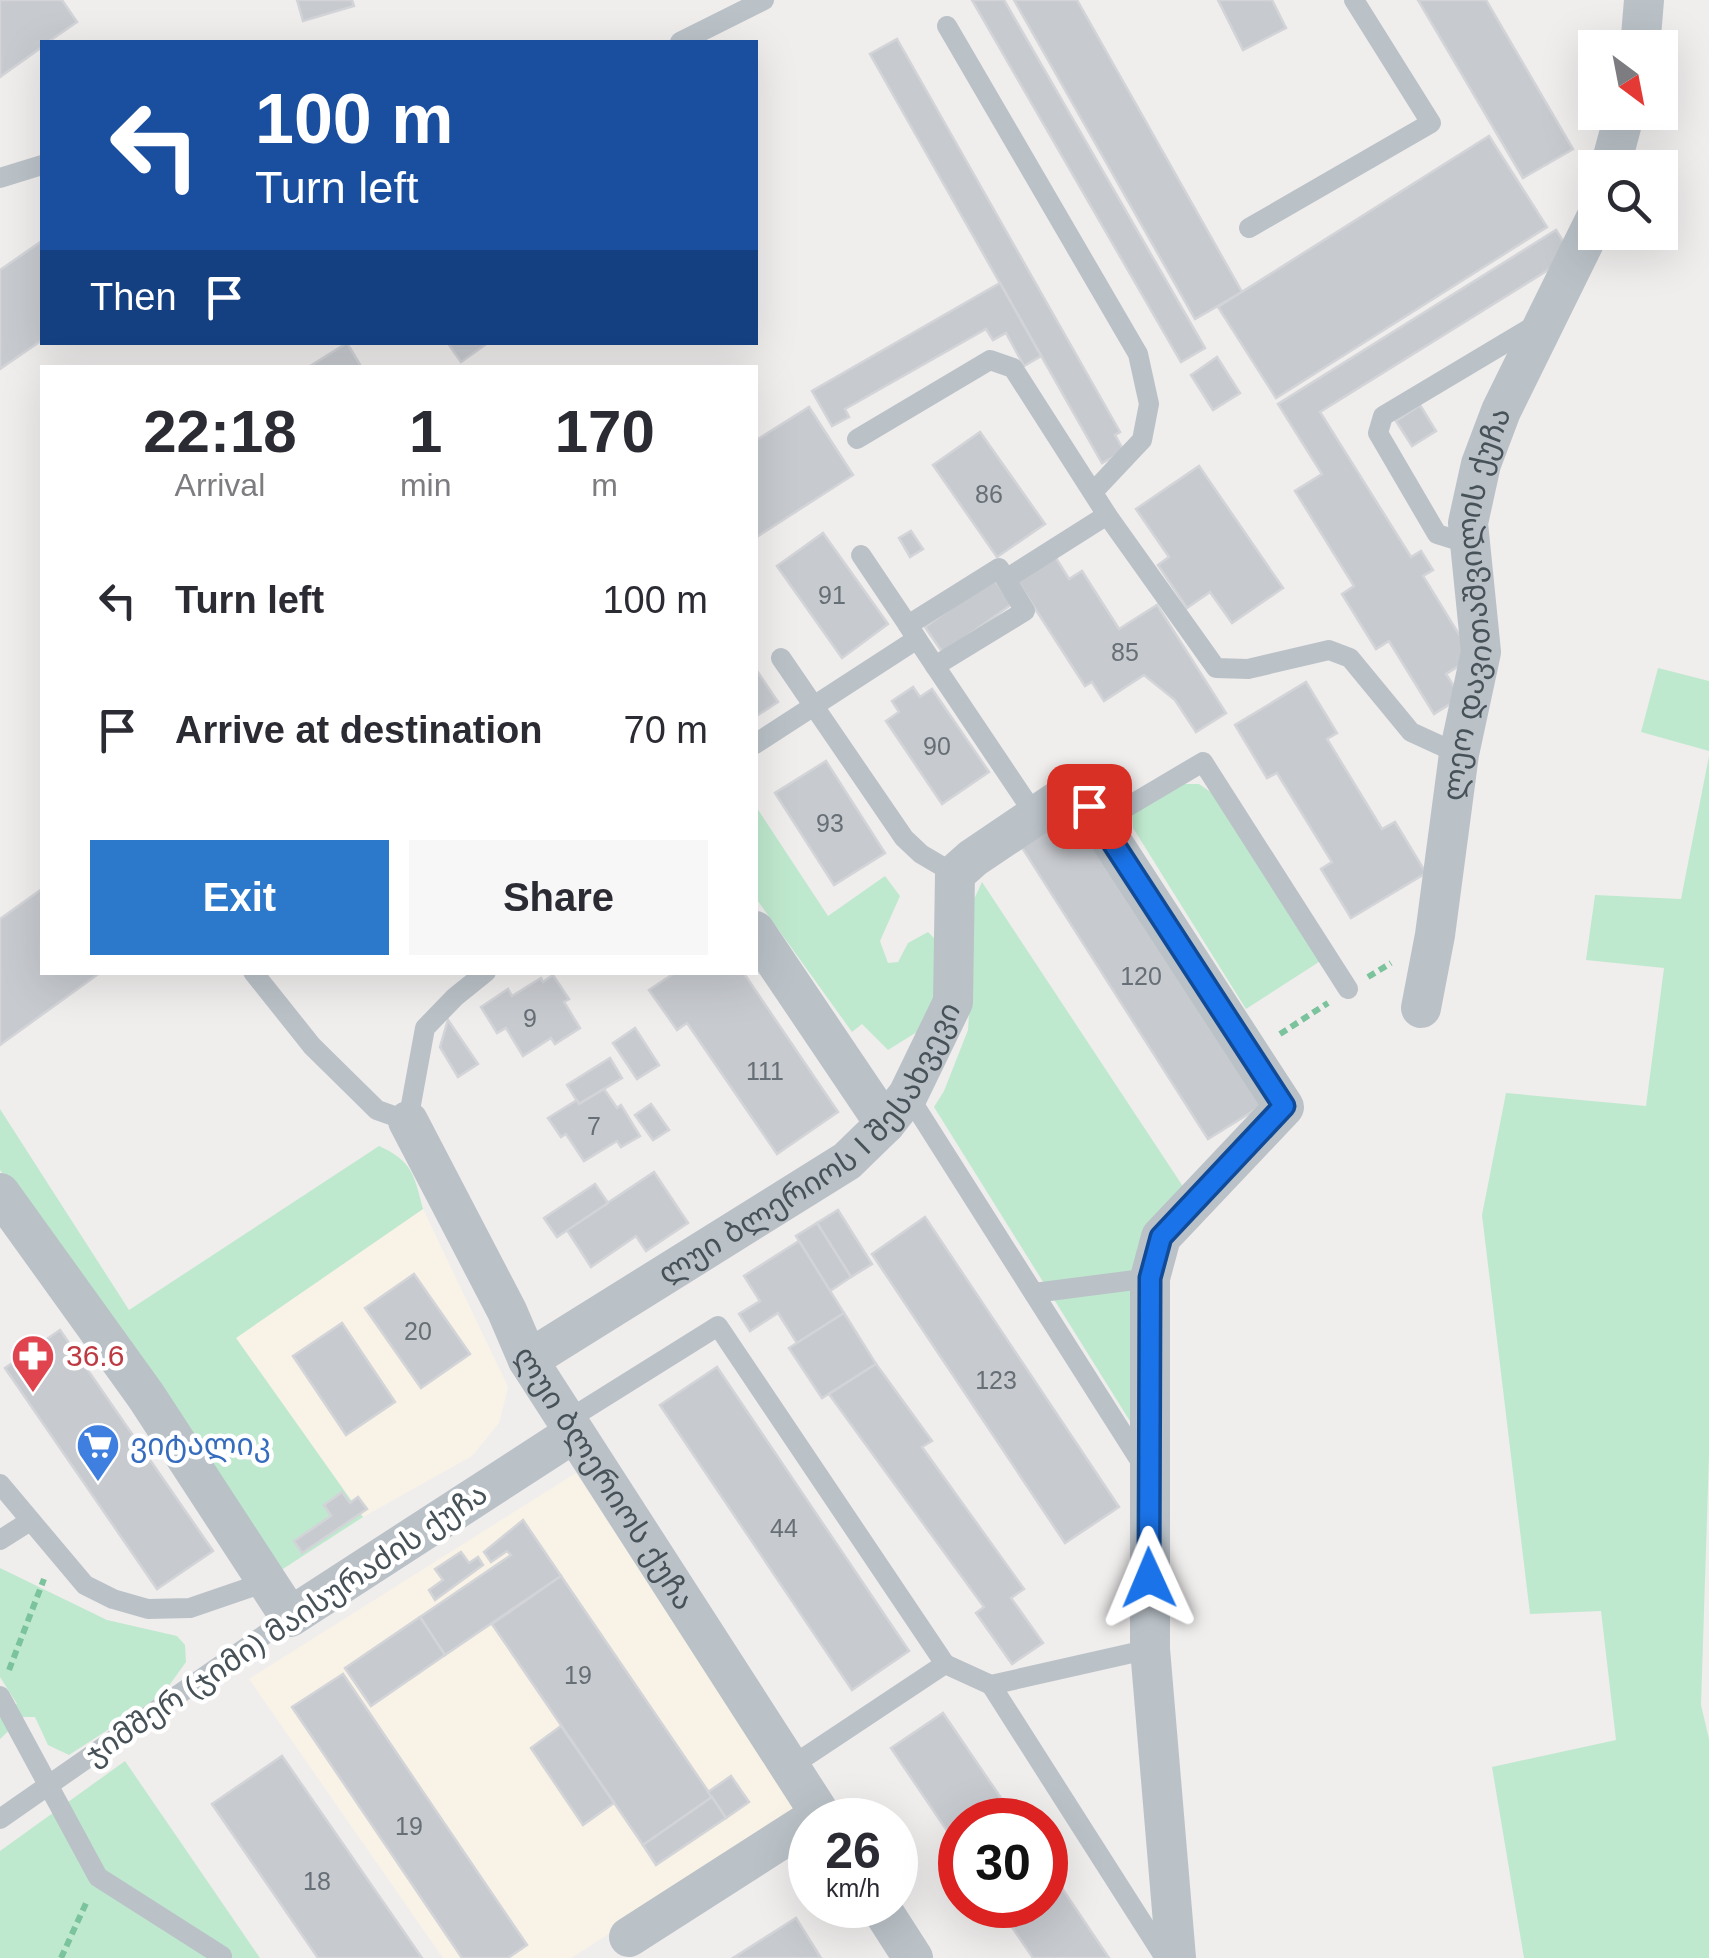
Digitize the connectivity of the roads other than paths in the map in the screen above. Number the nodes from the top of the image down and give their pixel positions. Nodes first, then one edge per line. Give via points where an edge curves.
1 (764, 0) edge
2 (1354, 0) edge
3 (1644, 0) edge
4 (947, 26) dead end
5 (1642, 30) edge
6 (684, 40) edge
7 (40, 166) edge
8 (0, 178) edge
9 (1249, 228) dead end
10 (1580, 250) edge
11 (1547, 318) junction
12 (857, 438) dead end
13 (1093, 492) junction
14 (1107, 514) junction
15 (1469, 544) junction
16 (861, 556) dead end
17 (1006, 579) junction
18 (912, 632) junction
19 (781, 658) dead end
20 (935, 666) junction
21 (814, 706) junction
22 (758, 742) edge
23 (1459, 754) junction
24 (1035, 815) junction
25 (1100, 824) junction
26 (955, 874) junction
27 (758, 936) edge
28 (255, 975) edge
29 (482, 975) edge
30 (1348, 989) dead end
31 (1421, 1008) dead end
32 (896, 1109) junction
33 (408, 1121) junction
34 (0, 1193) edge
35 (1150, 1278) junction
36 (1034, 1293) junction
37 (528, 1360) junction
38 (570, 1427) junction
39 (1148, 1473) junction
40 (0, 1484) edge
41 (30, 1520) junction
42 (0, 1540) edge
43 (266, 1582) junction
44 (290, 1617) junction
45 (1150, 1649) junction
46 (944, 1664) junction
47 (991, 1685) junction
48 (0, 1696) edge
49 (790, 1768) junction
50 (49, 1784) junction
51 (805, 1798) edge
52 (0, 1819) edge
53 (788, 1837) edge
54 (893, 1928) edge
55 (630, 1937) dead end
56 (222, 1956) edge
57 (913, 1958) edge
58 (1165, 1958) edge
59 (1176, 1958) edge

1 - 6 lane
2 - 9 lane via 1431,123
3 - 5 street
4 - 13 lane via 1138,354 1148,404 1142,440
7 - 8 lane
10 - 11 street, ლეო დავითაშვილის ქუჩა
11 - 15 street, ლეო დავითაშვილის ქუჩა via 1481,464
11 - 15 lane via 1383,416 1378,433 1438,534
12 - 13 lane via 990,360 1013,368
13 - 14 lane
14 - 17 lane
14 - 23 lane via 1216,668 1248,669 1329,650 1350,658 1411,732
15 - 23 street, ლეო დავითაშვილის ქუჩა via 1481,652
16 - 18 lane
17 - 18 lane via 999,568
17 - 20 lane via 1025,611
18 - 20 lane
18 - 21 lane
19 - 21 lane
20 - 24 lane
21 - 22 lane
21 - 26 lane via 904,838
23 - 31 street, ლეო დავითაშვილის ქუჩა
24 - 25 street via 1077,788
24 - 26 street
25 - 30 lane via 1203,762
25 - 35 street via 1284,1106 1161,1237
26 - 32 street, ლუი ბლერიოს I შესახვევი via 953,1002
27 - 32 street
28 - 33 lane via 312,1046 377,1110
29 - 33 lane via 425,1028
32 - 36 lane
32 - 37 street, ლუი ბლერიოს I შესახვევი via 846,1160
33 - 37 street, ლუი ბლერიოს ქუჩა
34 - 43 street via 146,1396
35 - 36 lane
35 - 39 street
36 - 39 lane
37 - 38 street, ლუი ბლერიოს ქუჩა
38 - 44 street, ჯიმშერ (ჯიმი) მაისურაძის ქუჩა
38 - 46 lane via 718,1326
38 - 49 street, ლუი ბლერიოს ქუჩა
39 - 45 street
40 - 41 lane
41 - 42 lane
41 - 43 lane via 84,1585 148,1609 190,1608
43 - 44 street
44 - 50 lane, ჯიმშერ (ჯიმი) მაისურაძის ქუჩა
45 - 47 lane
45 - 59 street
46 - 47 lane
46 - 49 lane
47 - 58 lane
48 - 50 lane
49 - 51 street, ლუი ბლერიოს ქუჩა
50 - 52 lane, ჯიმშერ (ჯიმი) მაისურაძის ქუჩა
50 - 56 lane via 98,1877
53 - 55 street
54 - 57 street

